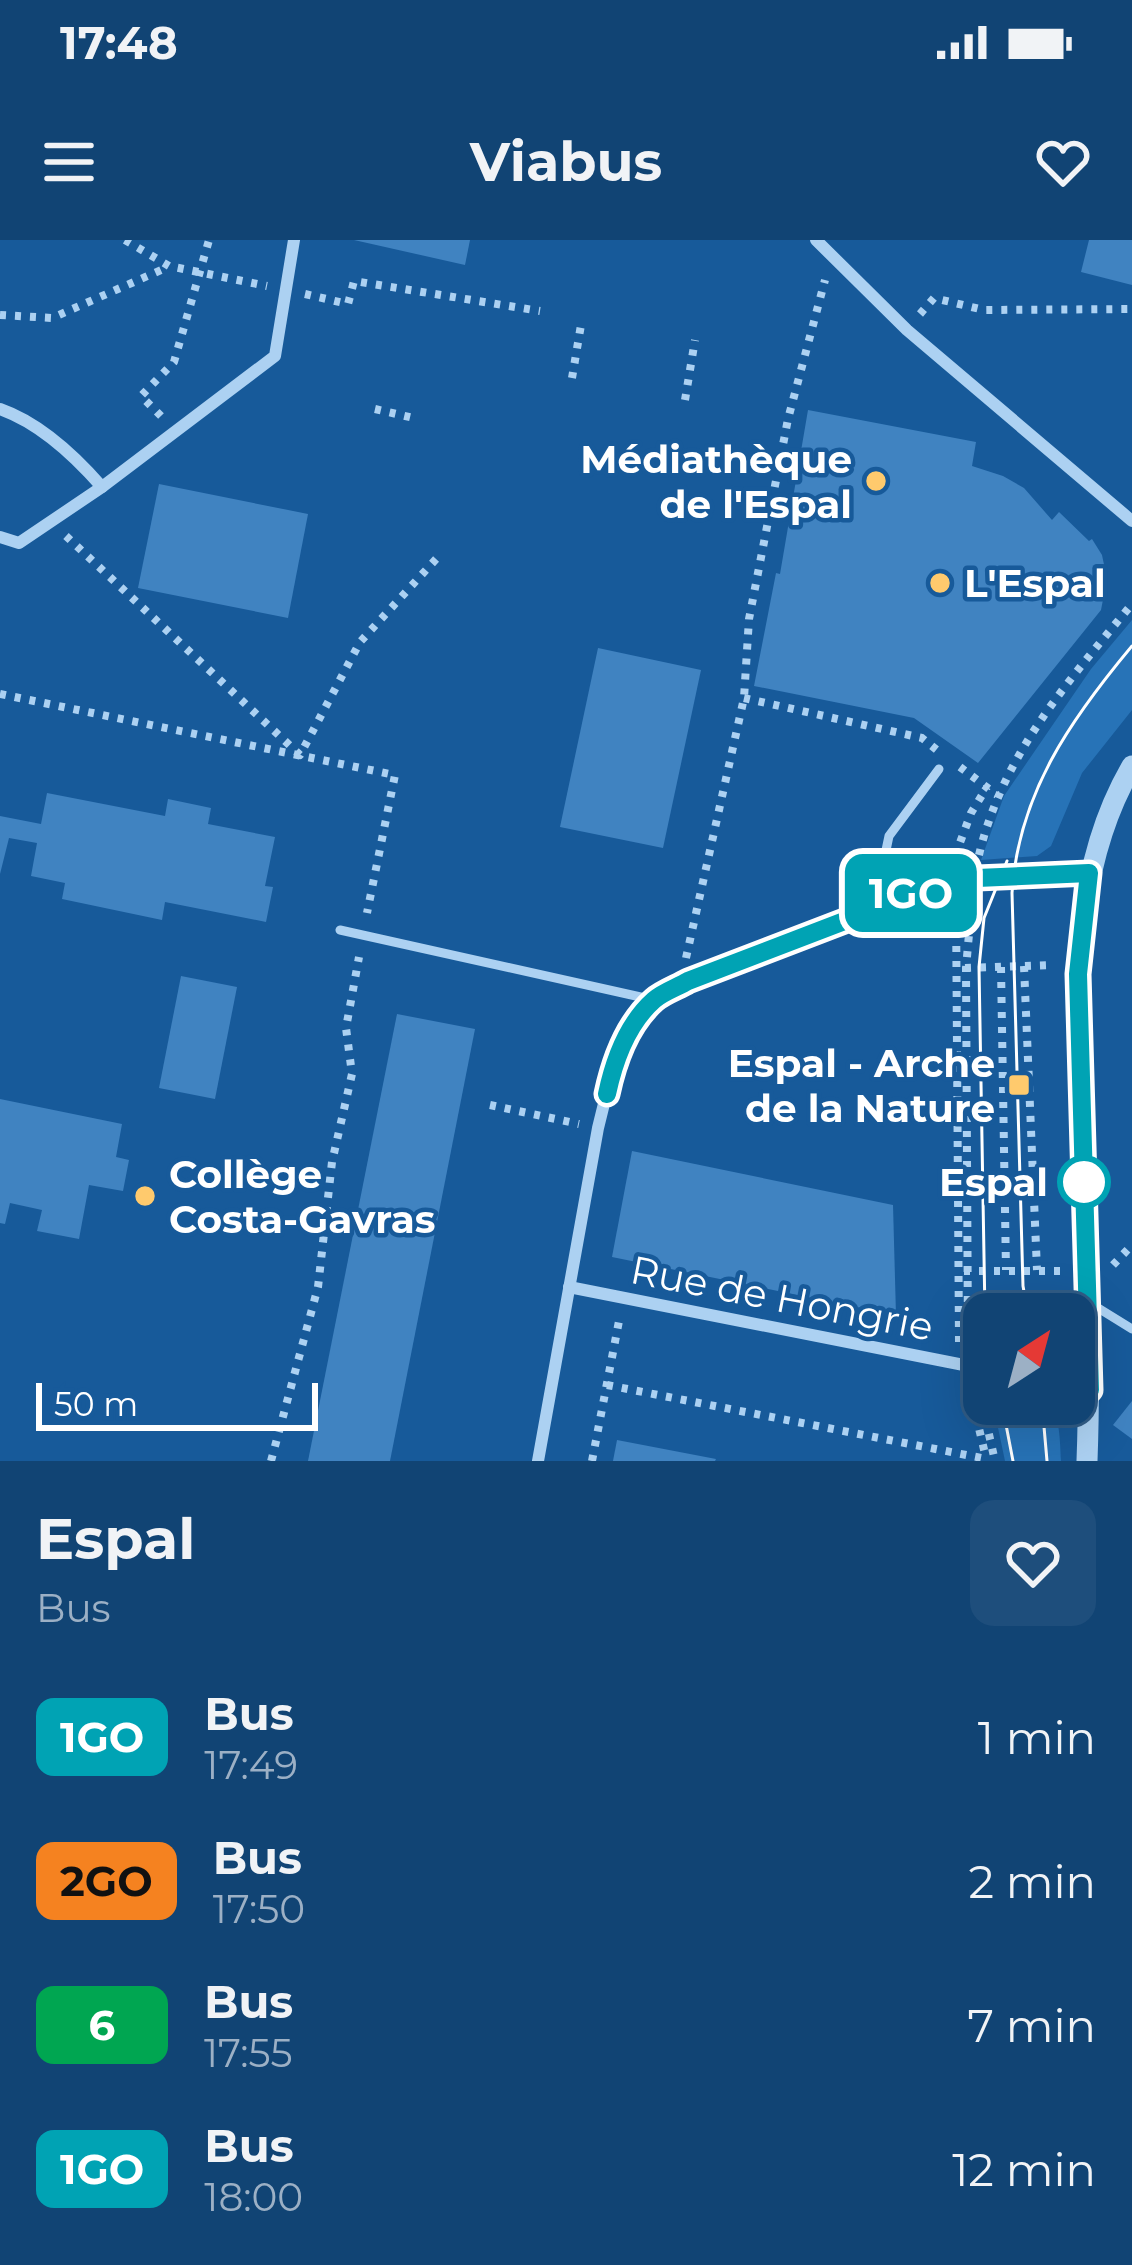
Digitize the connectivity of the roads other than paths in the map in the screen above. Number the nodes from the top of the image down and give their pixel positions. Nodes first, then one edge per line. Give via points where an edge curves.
1 (294, 240) edge
2 (816, 240) edge
3 (0, 410) edge
4 (102, 487) junction
5 (1132, 521) edge
6 (0, 537) edge
7 (1132, 766) edge
8 (939, 769) dead end
9 (1089, 873) junction
10 (874, 907) junction
11 (340, 930) dead end
12 (654, 1000) junction
13 (568, 1287) junction
14 (1088, 1293) edge
15 (1095, 1306) edge
16 (1132, 1329) edge
17 (963, 1365) edge
18 (1085, 1425) edge
19 (538, 1461) edge
20 (1087, 1461) edge

1 - 4 street via 275,356
2 - 5 street via 907,330
3 - 4 street via 21,416
4 - 6 street via 19,543
7 - 9 street
8 - 10 lane via 889,836
9 - 10 street via 954,879
9 - 14 street via 1078,974
10 - 12 street
11 - 12 lane
12 - 13 street via 615,1059
13 - 17 street, Rue de Hongrie
13 - 19 street
15 - 16 lane
18 - 20 street

